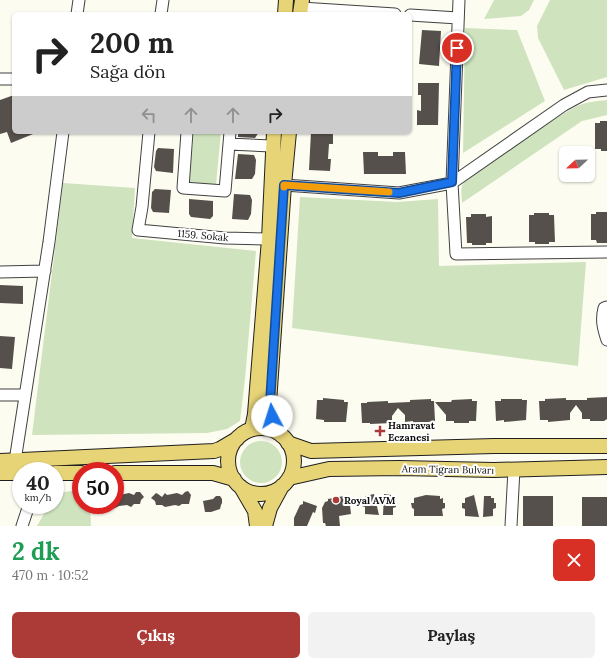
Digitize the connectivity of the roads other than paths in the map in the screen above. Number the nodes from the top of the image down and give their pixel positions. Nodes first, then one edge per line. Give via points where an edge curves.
1 (79, 0) edge
2 (163, 0) edge
3 (286, 0) edge
4 (459, 0) edge
5 (301, 7) edge
6 (78, 12) edge
7 (161, 12) edge
8 (285, 12) edge
9 (368, 12) edge
10 (412, 15) edge
11 (458, 18) junction
12 (0, 79) edge
13 (12, 79) edge
14 (607, 90) edge
15 (63, 134) edge
16 (149, 134) edge
17 (187, 134) edge
18 (230, 134) edge
19 (289, 134) edge
20 (273, 139) edge
21 (229, 144) junction
22 (452, 182) junction
23 (284, 185) junction
24 (269, 239) junction
25 (607, 252) edge
26 (45, 271) junction
27 (0, 272) edge
28 (607, 306) edge
29 (607, 340) edge
30 (0, 395) edge
31 (25, 397) junction
32 (241, 435) junction
33 (285, 439) junction
34 (607, 446) edge
35 (0, 461) edge
36 (18, 462) edge
37 (64, 463) edge
38 (12, 465) edge
39 (607, 467) edge
40 (12, 469) edge
41 (514, 470) junction
42 (0, 473) edge
43 (124, 473) edge
44 (286, 482) junction
45 (237, 483) junction
46 (25, 514) edge
47 (22, 526) edge
48 (257, 526) edge
49 (265, 526) edge
50 (511, 526) edge

1 - 6 street
2 - 7 street
3 - 8 main road
4 - 11 street
5 - 9 street
10 - 11 street
11 - 22 street
12 - 13 street
14 - 22 street via 588,92 564,105
15 - 26 street
16 - 24 street, 1159. Sokak via 138,230 225,238
17 - 21 street via 182,188 226,190
18 - 21 street
19 - 23 main road
20 - 21 street
20 - 24 main road
22 - 23 street via 399,193
22 - 25 street via 456,254
23 - 33 main road via 270,403 272,416
24 - 32 main road via 255,414 252,429
26 - 27 street
26 - 31 street
28 - 29 street via 604,308 602,319
30 - 31 street
31 - 36 street
32 - 33 main road via 264,428 274,430
32 - 37 main road via 214,451
32 - 45 main road via 231,448 228,458 229,469
33 - 34 main road via 311,451
33 - 44 main road via 294,460 293,470
35 - 38 main road
39 - 41 main road, Aram Tigran Bulvarı
40 - 42 main road
41 - 44 main road, Aram Tigran Bulvarı via 329,469
41 - 50 street
43 - 45 main road via 213,474
44 - 45 main road via 272,492 262,494 251,492
44 - 49 main road via 270,508
45 - 48 main road via 255,511
46 - 47 street

